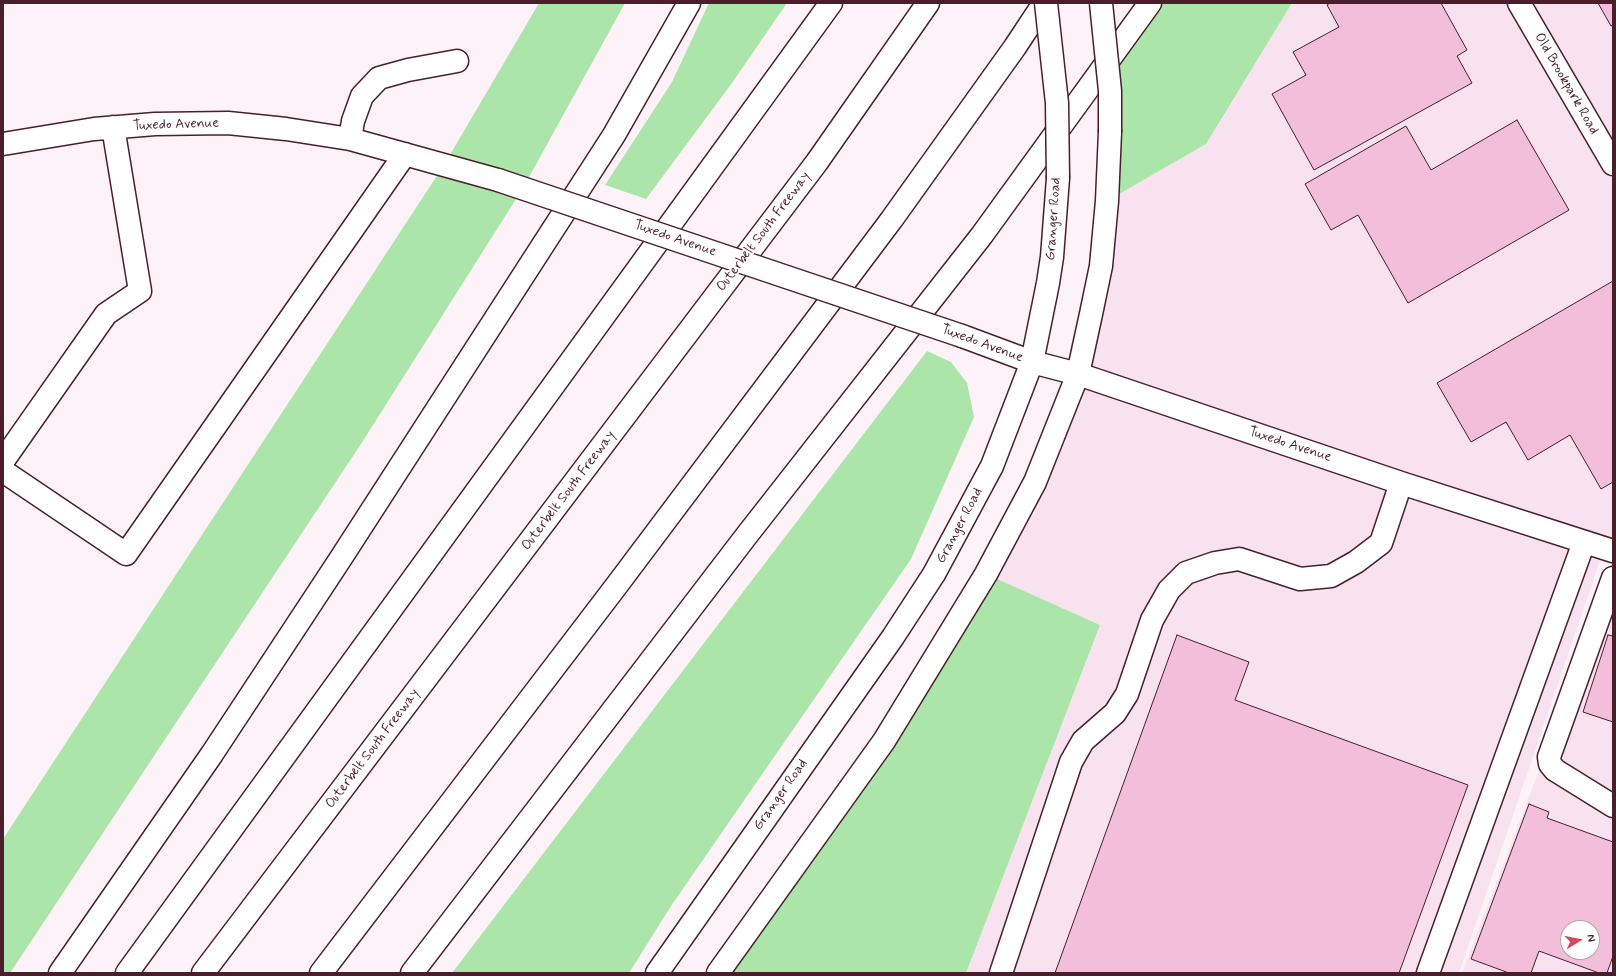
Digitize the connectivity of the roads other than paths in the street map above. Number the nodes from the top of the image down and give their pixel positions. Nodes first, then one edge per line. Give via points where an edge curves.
1 (689, 3) edge
2 (831, 3) edge
3 (928, 3) edge
4 (1045, 3) edge
5 (1100, 3) edge
6 (1150, 3) edge
7 (1519, 3) edge
8 (457, 61) dead end
9 (113, 127) junction
10 (350, 139) junction
11 (3, 144) edge
12 (405, 154) junction
13 (1613, 164) edge
14 (1032, 362) junction
15 (1078, 374) junction
16 (3, 461) edge
17 (3, 471) edge
18 (1401, 483) junction
19 (1584, 542) junction
20 (1613, 552) edge
21 (1613, 578) edge
22 (1613, 806) edge
23 (60, 973) edge
24 (127, 973) edge
25 (203, 973) edge
26 (321, 973) edge
27 (412, 973) edge
28 (657, 973) edge
29 (718, 973) edge
30 (1001, 973) edge
31 (1428, 973) edge

1 - 23 main road via 614,135 354,538 212,754
2 - 24 main road
3 - 25 main road, Outerbelt South Freeway via 817,162
4 - 14 main road, Granger Road, bridge via 1057,103 1058,178 1052,258
4 - 26 main road via 892,219
5 - 15 main road, bridge via 1110,92 1108,201 1101,266
6 - 27 main road via 982,235 747,535
7 - 13 main road, Old Brookpark Road
8 - 10 main road via 379,78 362,96
9 - 10 main road, Tuxedo Avenue via 228,123
9 - 11 main road, Tuxedo Avenue
9 - 16 main road via 140,290 106,314
10 - 12 main road, Tuxedo Avenue
12 - 14 main road, Tuxedo Avenue, bridge via 498,180 962,336
12 - 17 main road via 126,554
14 - 15 main road, Tuxedo Avenue
14 - 28 main road, Granger Road via 992,466 934,574
15 - 18 main road, Tuxedo Avenue
15 - 29 main road via 1035,482 962,615 884,741
18 - 19 main road, Tuxedo Avenue
18 - 30 main road via 1381,543 1356,562 1331,576 1300,578 1239,559 1215,563 1186,573 1169,590 1152,620 1127,694 1115,713 1083,742 1071,762
19 - 20 main road, Tuxedo Avenue
19 - 31 main road
21 - 22 main road via 1549,757 1550,764 1555,770

